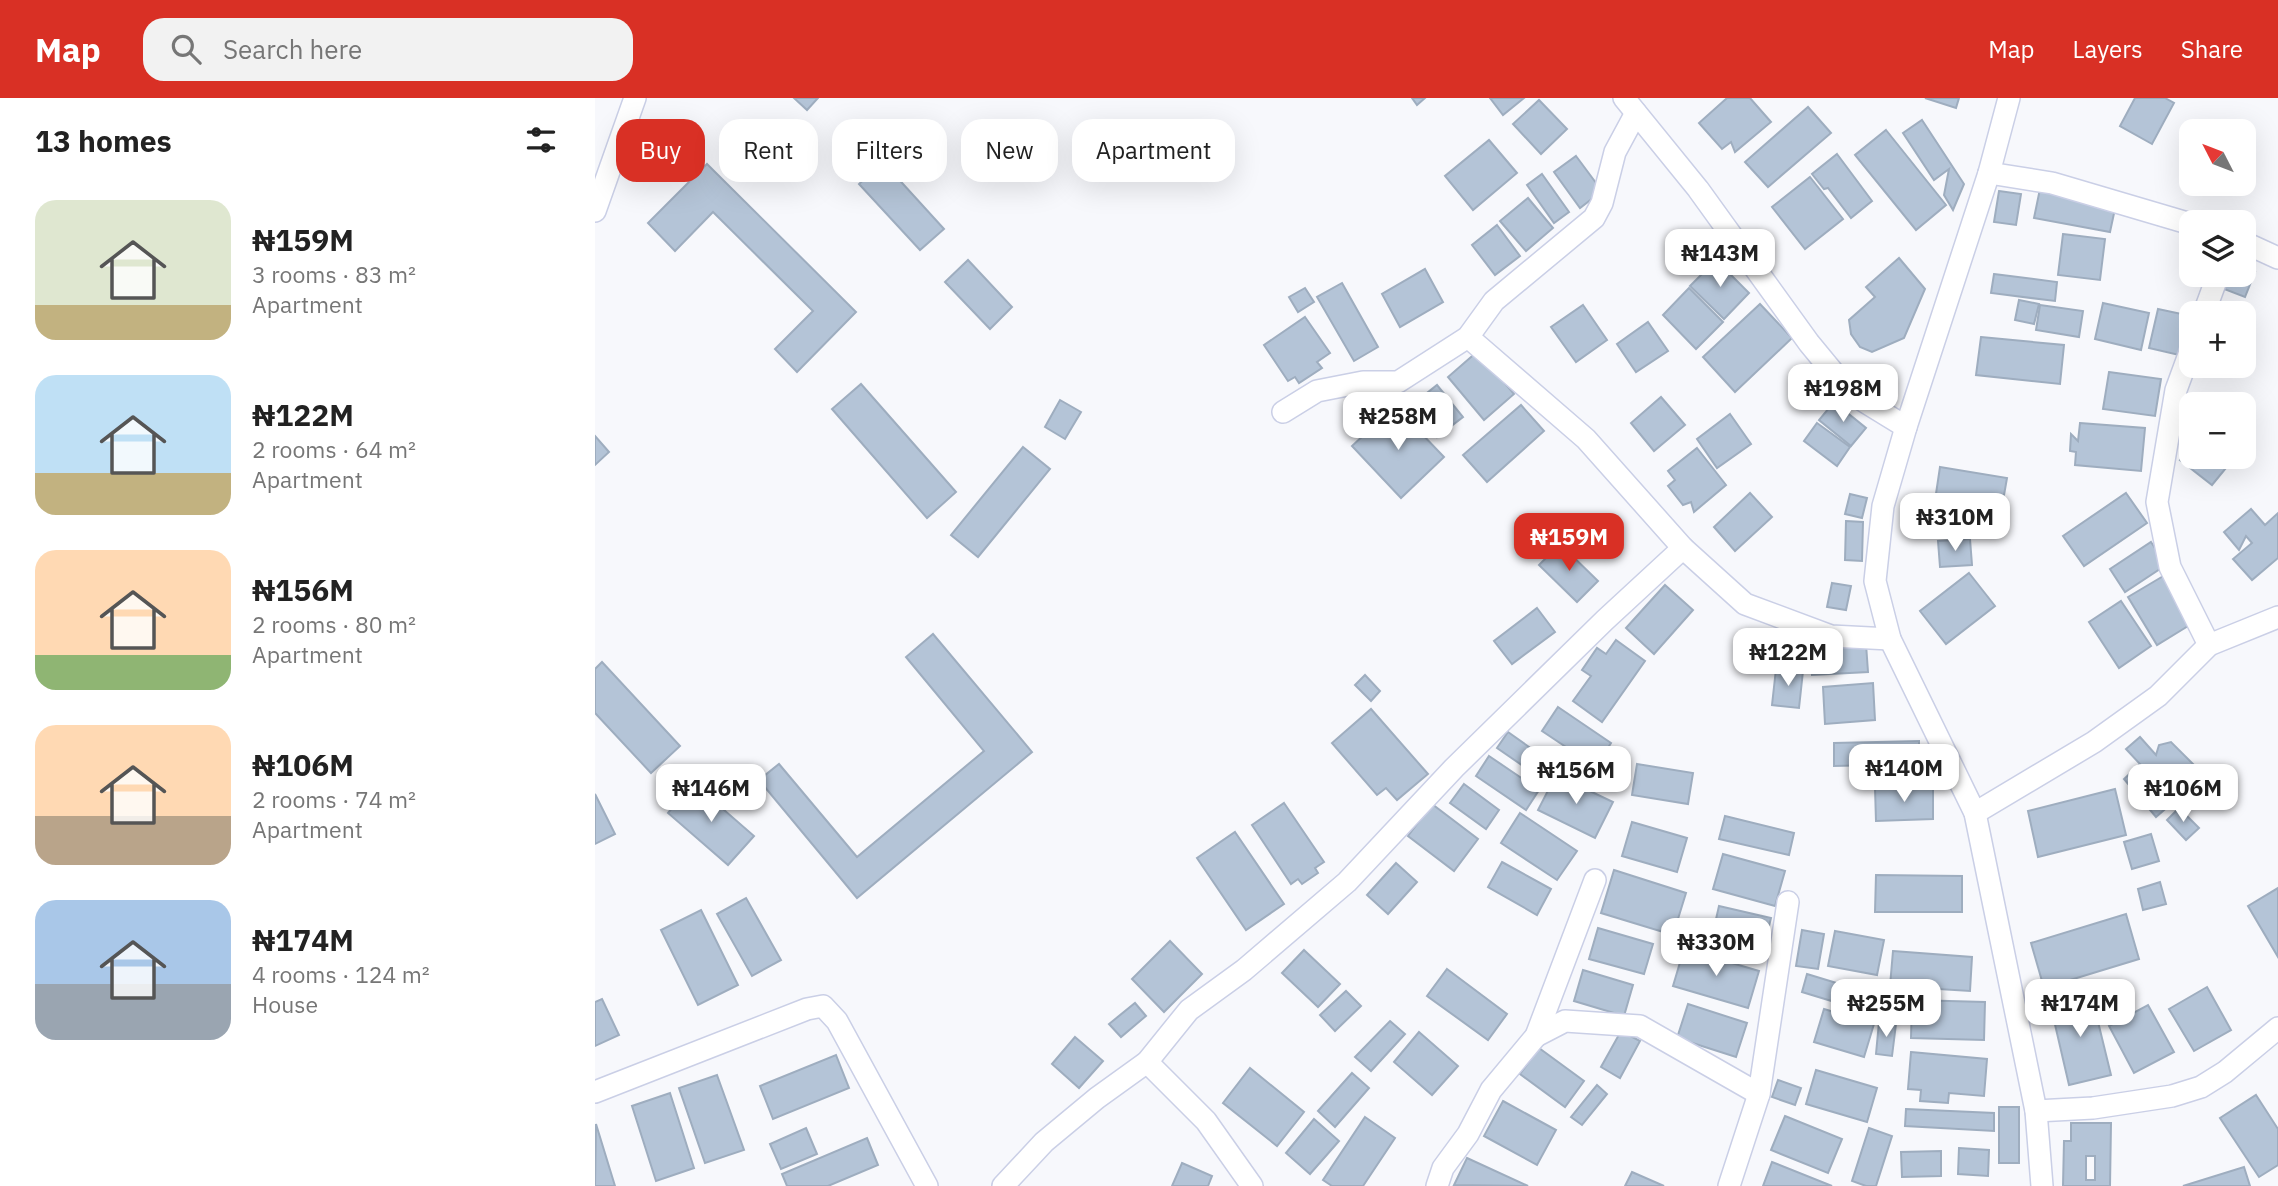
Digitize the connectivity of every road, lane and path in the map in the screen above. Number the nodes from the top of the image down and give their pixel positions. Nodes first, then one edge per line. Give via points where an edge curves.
1 (635, 98) edge
2 (2010, 98) edge
3 (1630, 105) edge
4 (1989, 173) junction
5 (595, 211) edge
6 (2179, 220) edge
7 (2256, 248) edge
8 (2278, 258) edge
9 (1468, 337) junction
10 (2180, 378) edge
11 (1283, 412) dead end
12 (1906, 427) junction
13 (1683, 548) junction
14 (2278, 617) edge
15 (1890, 639) junction
16 (2209, 645) junction
17 (1975, 813) junction
18 (1595, 880) dead end
19 (1788, 902) dead end
20 (2278, 1028) edge
21 (1536, 1036) junction
22 (1147, 1062) junction
23 (595, 1092) edge
24 (1759, 1094) junction
25 (2036, 1111) junction
26 (927, 1186) edge
27 (1003, 1186) edge
28 (1252, 1186) edge
29 (1437, 1186) edge
30 (1729, 1186) edge
31 (2042, 1186) edge

1 - 5 street
2 - 4 street
3 - 9 street via 1594,218 1494,301
3 - 12 street via 1837,377 1862,400
4 - 6 street via 2052,183
4 - 12 street
7 - 8 street
9 - 11 street via 1398,382 1363,382 1318,391
9 - 13 street via 1586,439
10 - 16 street via 2157,502 2171,567
12 - 15 street via 1883,506 1875,580
13 - 15 street via 1745,604 1831,636
13 - 22 street via 1454,768 1347,882 1244,970 1189,1010
14 - 16 street
15 - 17 street
16 - 17 street via 2158,696 2094,742
17 - 25 street
18 - 21 street
19 - 24 street
20 - 25 street via 2201,1087 2092,1108
21 - 24 street via 1565,1021 1640,1026
21 - 29 street via 1492,1090 1443,1168
22 - 27 street via 1044,1142
22 - 28 street via 1206,1121
23 - 26 street via 824,1006 837,1021
24 - 30 street
25 - 31 street

